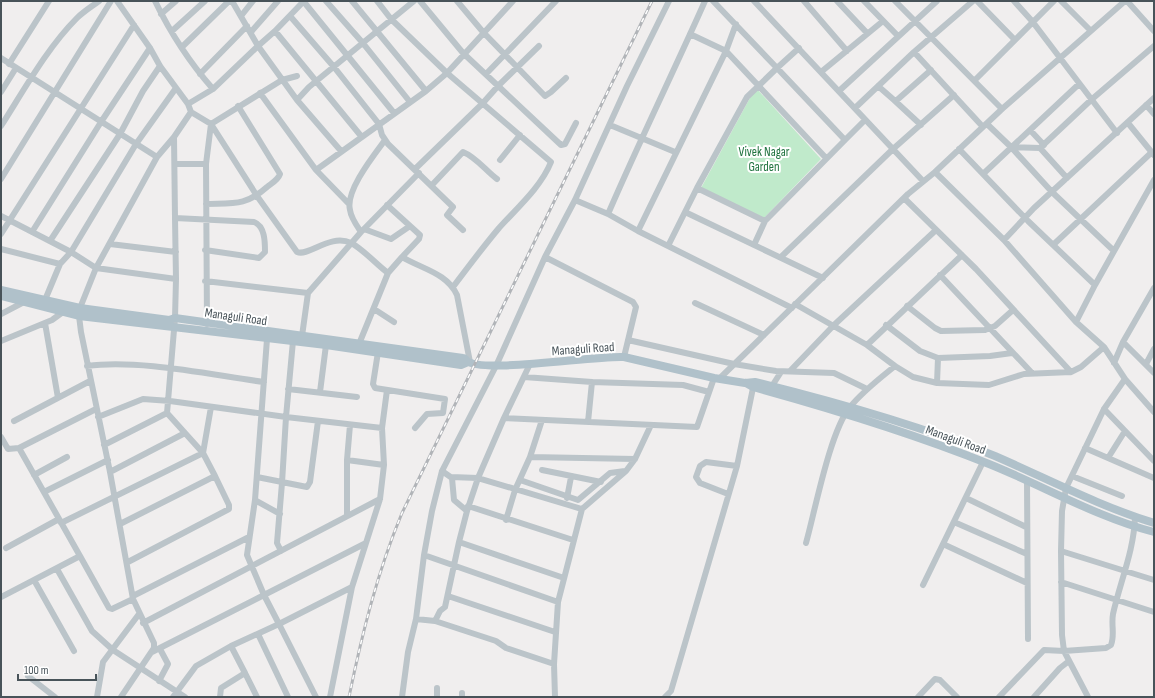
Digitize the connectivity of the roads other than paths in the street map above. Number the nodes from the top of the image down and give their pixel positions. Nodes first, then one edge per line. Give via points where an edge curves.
1 (49, 1) edge
2 (99, 1) edge
3 (111, 1) edge
4 (117, 1) edge
5 (156, 1) edge
6 (176, 1) edge
7 (205, 1) edge
8 (230, 1) edge
9 (253, 1) edge
10 (278, 1) edge
11 (304, 1) edge
12 (326, 1) edge
13 (352, 1) edge
14 (377, 1) edge
15 (414, 1) edge
16 (420, 1) edge
17 (457, 1) edge
18 (513, 1) edge
19 (556, 1) edge
20 (669, 1) edge
21 (705, 1) edge
22 (713, 1) edge
23 (754, 1) edge
24 (805, 1) edge
25 (837, 1) edge
26 (864, 1) edge
27 (937, 1) edge
28 (973, 1) edge
29 (977, 1) edge
30 (1014, 1) edge
31 (1054, 1) edge
32 (1061, 1) edge
33 (1126, 1) edge
34 (897, 2) edge
35 (161, 14) junction
36 (241, 16) junction
37 (290, 16) junction
38 (391, 19) junction
39 (883, 21) junction
40 (1032, 21) junction
41 (914, 22) junction
42 (736, 24) junction
43 (134, 25) junction
44 (249, 29) junction
45 (172, 31) junction
46 (275, 31) junction
47 (377, 31) junction
48 (1091, 31) junction
49 (1154, 31) edge
50 (483, 32) junction
51 (690, 34) junction
52 (867, 34) junction
53 (898, 36) junction
54 (933, 38) junction
55 (1014, 39) junction
56 (362, 42) junction
57 (258, 46) junction
58 (539, 46) dead end
59 (1154, 46) edge
60 (182, 47) junction
61 (150, 48) junction
62 (799, 48) junction
63 (726, 51) junction
64 (847, 51) junction
65 (914, 52) junction
66 (463, 53) junction
67 (504, 54) junction
68 (348, 55) junction
69 (1, 58) edge
70 (1060, 59) junction
71 (9, 64) junction
72 (160, 66) junction
73 (334, 66) junction
74 (16, 68) junction
75 (777, 68) junction
76 (517, 69) junction
77 (931, 70) junction
78 (821, 72) junction
79 (447, 73) junction
80 (200, 74) junction
81 (486, 74) junction
82 (297, 76) dead end
83 (32, 78) junction
84 (566, 78) dead end
85 (282, 80) junction
86 (974, 80) junction
87 (316, 81) junction
88 (1079, 84) junction
89 (757, 85) junction
90 (498, 86) junction
91 (878, 86) junction
92 (176, 88) junction
93 (213, 89) junction
94 (426, 91) junction
95 (839, 91) junction
96 (1, 92) edge
97 (55, 92) junction
98 (260, 93) junction
99 (954, 95) junction
100 (1154, 98) edge
101 (297, 100) junction
102 (894, 100) junction
103 (1091, 100) junction
104 (410, 102) junction
105 (188, 104) junction
106 (482, 104) junction
107 (1146, 105) junction
108 (238, 106) junction
109 (855, 108) junction
110 (82, 109) junction
111 (1002, 109) junction
112 (191, 112) junction
113 (394, 113) junction
114 (1154, 114) edge
115 (866, 120) junction
116 (100, 122) junction
117 (1128, 123) junction
118 (211, 124) junction
119 (379, 124) junction
120 (576, 124) dead end
121 (610, 125) junction
122 (921, 125) junction
123 (985, 125) junction
124 (1, 126) edge
125 (1030, 130) junction
126 (1117, 133) junction
127 (120, 134) junction
128 (362, 136) junction
129 (520, 136) junction
130 (174, 137) junction
131 (640, 138) junction
132 (385, 140) junction
133 (845, 140) junction
134 (136, 144) junction
135 (1012, 147) junction
136 (1042, 147) junction
137 (893, 149) junction
138 (959, 149) junction
139 (341, 151) junction
140 (675, 152) junction
141 (1153, 154) edge
142 (157, 157) junction
143 (826, 158) junction
144 (500, 160) dead end
145 (174, 164) junction
146 (206, 164) junction
147 (316, 170) junction
148 (417, 171) junction
149 (935, 172) junction
150 (983, 174) junction
151 (1, 177) edge
152 (1067, 178) junction
153 (497, 179) dead end
154 (1154, 180) edge
155 (923, 181) junction
156 (432, 185) junction
157 (697, 188) junction
158 (1052, 192) junction
159 (257, 196) junction
160 (904, 198) junction
161 (575, 200) junction
162 (206, 204) junction
163 (349, 204) junction
164 (387, 205) junction
165 (684, 212) junction
166 (608, 214) junction
167 (1, 216) edge
168 (1026, 217) junction
169 (175, 218) junction
170 (1080, 220) junction
171 (10, 221) junction
172 (207, 221) junction
173 (765, 221) junction
174 (410, 226) junction
175 (463, 230) dead end
176 (936, 230) junction
177 (362, 231) junction
178 (638, 231) junction
179 (32, 232) junction
180 (1, 234) edge
181 (1004, 240) junction
182 (50, 241) junction
183 (110, 244) junction
184 (351, 244) junction
185 (754, 245) junction
186 (1053, 245) junction
187 (668, 246) junction
188 (1, 249) edge
189 (205, 250) junction
190 (1114, 251) junction
191 (71, 252) junction
192 (176, 252) junction
193 (962, 255) junction
194 (402, 257) junction
195 (545, 257) junction
196 (781, 257) junction
197 (60, 264) junction
198 (96, 268) junction
199 (388, 273) junction
200 (940, 275) junction
201 (822, 278) junction
202 (176, 279) junction
203 (205, 281) junction
204 (1094, 285) junction
205 (453, 287) junction
206 (1154, 288) edge
207 (1, 290) edge
208 (308, 293) junction
209 (1, 296) edge
210 (45, 300) junction
211 (24, 302) junction
212 (695, 303) dead end
213 (794, 306) junction
214 (907, 306) junction
215 (374, 310) junction
216 (1013, 310) junction
217 (63, 312) junction
218 (80, 312) junction
219 (1, 314) edge
220 (175, 318) junction
221 (394, 322) dead end
222 (1076, 322) junction
223 (45, 323) junction
224 (207, 324) junction
225 (834, 325) junction
226 (886, 325) junction
227 (175, 327) junction
228 (989, 329) junction
229 (764, 335) junction
230 (302, 336) junction
231 (267, 339) junction
232 (628, 340) junction
233 (1, 341) edge
234 (293, 341) junction
235 (1123, 342) junction
236 (359, 344) junction
237 (326, 345) junction
238 (867, 345) junction
239 (1104, 347) junction
240 (1154, 349) edge
241 (378, 352) junction
242 (1012, 352) junction
243 (624, 357) junction
244 (938, 358) junction
245 (469, 362) junction
246 (1114, 363) junction
247 (530, 364) junction
248 (734, 364) junction
249 (1146, 364) junction
250 (87, 366) junction
251 (496, 366) junction
252 (895, 366) junction
253 (172, 370) junction
254 (790, 371) junction
255 (781, 372) junction
256 (1071, 372) junction
257 (1032, 373) junction
258 (1154, 373) edge
259 (524, 377) junction
260 (716, 378) junction
261 (1125, 379) junction
262 (90, 381) junction
263 (264, 382) junction
264 (592, 382) junction
265 (937, 383) junction
266 (754, 385) junction
267 (772, 386) junction
268 (288, 388) junction
269 (866, 389) junction
270 (387, 390) junction
271 (320, 392) junction
272 (709, 392) junction
273 (357, 397) dead end
274 (58, 398) junction
275 (170, 401) junction
276 (211, 407) junction
277 (96, 409) junction
278 (1104, 410) junction
279 (847, 411) junction
280 (1154, 412) edge
281 (168, 413) junction
282 (262, 414) junction
283 (98, 417) junction
284 (286, 417) junction
285 (504, 418) junction
286 (542, 420) junction
287 (14, 421) dead end
288 (318, 421) junction
289 (588, 422) junction
290 (350, 425) junction
291 (652, 425) junction
292 (382, 428) junction
293 (415, 428) dead end
294 (1125, 431) junction
295 (185, 434) junction
296 (1, 437) edge
297 (104, 445) junction
298 (18, 448) junction
299 (1085, 448) junction
300 (203, 453) junction
301 (67, 457) dead end
302 (530, 457) junction
303 (1108, 458) junction
304 (636, 459) junction
305 (108, 460) junction
306 (347, 460) junction
307 (1154, 461) edge
308 (983, 462) junction
309 (384, 465) junction
310 (737, 466) junction
311 (542, 470) dead end
312 (442, 471) junction
313 (626, 471) junction
314 (110, 472) junction
315 (34, 475) junction
316 (215, 476) junction
317 (257, 476) junction
318 (451, 476) junction
319 (1072, 476) junction
320 (572, 477) junction
321 (478, 478) junction
322 (1154, 478) edge
323 (520, 480) junction
324 (1027, 481) junction
325 (601, 482) junction
326 (282, 483) junction
327 (516, 488) junction
328 (1066, 488) junction
329 (44, 492) junction
330 (728, 494) junction
331 (1122, 496) dead end
332 (115, 498) junction
333 (567, 498) junction
334 (966, 498) junction
335 (1064, 498) junction
336 (380, 499) junction
337 (255, 500) junction
338 (467, 509) junction
339 (582, 509) junction
340 (280, 514) junction
341 (347, 516) junction
342 (1135, 517) junction
343 (506, 520) junction
344 (60, 521) junction
345 (954, 522) junction
346 (1154, 523) edge
347 (120, 524) junction
348 (1026, 527) junction
349 (1135, 527) junction
350 (1154, 532) edge
351 (249, 537) junction
352 (573, 540) junction
353 (459, 542) junction
354 (806, 543) dead end
355 (364, 544) junction
356 (943, 544) junction
357 (6, 548) dead end
358 (281, 551) junction
359 (1060, 551) junction
360 (1027, 554) junction
361 (424, 555) junction
362 (80, 556) junction
363 (128, 562) junction
364 (251, 566) junction
365 (454, 566) junction
366 (57, 568) junction
367 (1125, 571) junction
368 (564, 578) junction
369 (34, 580) junction
370 (1154, 580) edge
371 (1061, 582) junction
372 (1027, 583) junction
373 (923, 585) dead end
374 (352, 587) junction
375 (264, 595) junction
376 (448, 596) junction
377 (1, 597) edge
378 (133, 597) junction
379 (1116, 601) junction
380 (558, 602) junction
381 (1154, 612) edge
382 (139, 614) junction
383 (416, 619) junction
384 (435, 621) junction
385 (143, 623) junction
386 (279, 624) junction
387 (555, 632) junction
388 (258, 634) junction
389 (1028, 639) dead end
390 (232, 646) junction
391 (160, 649) junction
392 (113, 650) junction
393 (74, 651) dead end
394 (1064, 651) junction
395 (151, 653) junction
396 (1069, 661) junction
397 (554, 664) junction
398 (139, 668) junction
399 (245, 673) junction
400 (28, 676) dead end
401 (159, 681) junction
402 (438, 688) dead end
403 (175, 694) edge
404 (955, 696) edge
405 (55, 697) edge
406 (97, 697) edge
407 (121, 697) edge
408 (185, 697) edge
409 (220, 697) edge
410 (257, 697) edge
411 (288, 697) edge
412 (316, 697) edge
413 (330, 697) edge
414 (402, 697) edge
415 (437, 697) edge
416 (555, 697) edge
417 (665, 697) edge
418 (918, 697) edge
419 (999, 697) edge
420 (1034, 697) edge
421 (1088, 697) edge

1 - 71 street
2 - 83 street via 69,27
3 - 97 street
4 - 43 street
5 - 35 street
6 - 35 street
7 - 45 street
8 - 36 street
8 - 60 street
9 - 36 street
10 - 44 street
11 - 37 street
11 - 68 street
12 - 56 street
13 - 47 street
14 - 38 street
15 - 38 street
16 - 66 street
17 - 50 street
18 - 50 street
19 - 67 street
20 - 121 street
21 - 51 street
22 - 42 street
23 - 62 street
24 - 64 street
25 - 52 street
26 - 39 street
27 - 41 street
28 - 54 street
29 - 55 street
30 - 40 street
31 - 40 street
32 - 48 street
33 - 48 street
33 - 49 street
34 - 41 street
35 - 45 street
36 - 44 street
37 - 46 street
37 - 73 street
38 - 47 street
38 - 79 street
39 - 52 street
39 - 53 street
40 - 55 street
40 - 70 street
41 - 53 street
41 - 54 street
42 - 63 street
42 - 75 street
43 - 61 street
43 - 110 street
44 - 57 street
44 - 80 street
45 - 60 street
46 - 57 street
46 - 87 street
47 - 56 street
47 - 94 street
48 - 70 street
50 - 66 street
50 - 67 street
51 - 63 street
51 - 131 street
52 - 64 street
53 - 95 street
54 - 65 street
54 - 86 street
55 - 86 street
56 - 68 street
56 - 104 street
57 - 85 street
57 - 93 street
58 - 76 street
59 - 103 street
60 - 80 street
61 - 72 street
61 - 116 street
62 - 75 street
62 - 78 street
63 - 89 street
63 - 140 street
64 - 78 street
65 - 77 street
65 - 91 street
66 - 79 street
66 - 81 street
67 - 76 street
67 - 81 street
68 - 73 street
68 - 113 street
69 - 71 street
70 - 88 street
70 - 111 street
71 - 74 street
72 - 92 street
72 - 127 street
73 - 87 street
73 - 119 street
74 - 83 street
74 - 96 street
75 - 89 street
75 - 133 street
76 - 84 street via 545,96
76 - 90 street
77 - 99 street
77 - 102 street via 899,99
78 - 95 street
79 - 94 street
79 - 106 street
80 - 93 street
81 - 90 street
82 - 85 street
83 - 97 street
83 - 124 street
85 - 98 street
85 - 101 street
86 - 111 street
87 - 101 street
87 - 128 street
88 - 103 street
88 - 125 street
89 - 143 street
89 - 157 street via 747,96
90 - 106 street
90 - 120 street via 562,146
91 - 102 street
91 - 109 street
92 - 105 street
92 - 134 street
93 - 105 street
94 - 104 street
95 - 109 street
97 - 110 street
97 - 151 street
98 - 108 street
98 - 147 street
99 - 122 street
99 - 123 street
100 - 107 street
101 - 139 street
102 - 122 street
103 - 126 street
103 - 136 street
104 - 113 street
105 - 112 street
106 - 129 street
106 - 148 street
107 - 114 street
107 - 117 street
108 - 118 street
108 - 159 street via 280,174
109 - 115 street
110 - 116 street
110 - 171 street
111 - 123 street
112 - 118 street
112 - 130 street
113 - 119 street
115 - 133 street
115 - 137 street
116 - 127 street
116 - 179 street
117 - 126 street
117 - 141 street
118 - 146 street
118 - 159 street
119 - 128 street
119 - 132 street
121 - 131 street
121 - 161 street
122 - 137 street
123 - 135 street
123 - 138 street
125 - 135 street
125 - 136 street
126 - 152 street
127 - 134 street
127 - 182 street
128 - 139 street
129 - 144 street
129 - 205 street via 548,158 550,164
130 - 142 street
130 - 145 street
131 - 140 street
131 - 166 street
132 - 148 street
132 - 163 street via 362,173
133 - 143 street
134 - 142 street
134 - 191 street
135 - 136 street
135 - 150 street
135 - 158 street
136 - 152 street
137 - 155 street
137 - 196 street
138 - 149 street
138 - 150 street
139 - 147 street
140 - 178 street
141 - 170 street
142 - 183 street
143 - 173 street
145 - 146 street
145 - 169 street
146 - 162 street
147 - 163 street
148 - 156 street
148 - 164 street
149 - 155 street
149 - 181 street
150 - 168 street
152 - 158 street
153 - 156 street via 464,152
154 - 190 street
155 - 160 street
156 - 175 street via 453,207 447,216
157 - 165 street
157 - 173 street
158 - 168 street
158 - 170 street
159 - 162 street via 245,202
159 - 184 street via 297,252 303,253 328,242 341,241
160 - 176 street
160 - 201 street
161 - 166 street
161 - 195 street
162 - 172 street
163 - 177 street via 350,212
164 - 174 street
164 - 177 street
165 - 185 street
165 - 187 street
166 - 178 street
167 - 171 street
168 - 181 street
168 - 186 street
169 - 172 street
169 - 192 street
170 - 186 street
170 - 190 street
171 - 179 street
171 - 180 street
172 - 189 street
172 - 189 street via 256,222 265,236 265,252 259,258
173 - 185 street
174 - 177 street via 391,239
174 - 194 street via 419,234 419,239
176 - 193 street
176 - 225 street
177 - 184 street
178 - 187 street
179 - 182 street
181 - 222 street
182 - 191 street
183 - 192 street
183 - 198 street
184 - 199 street
184 - 208 street
185 - 196 street
186 - 204 street
187 - 213 street
188 - 197 street
189 - 203 street
190 - 204 street
191 - 197 street
191 - 198 street
192 - 202 street
193 - 200 street
193 - 216 street
194 - 199 street
194 - 205 street via 418,267 434,272
195 - 232 street via 634,302 636,307
195 - 251 street
196 - 201 street
197 - 210 street
198 - 202 street
198 - 218 street
199 - 215 street
200 - 214 street
200 - 228 street
201 - 213 street
202 - 220 street
203 - 208 street
203 - 224 street
204 - 222 street
205 - 245 street via 457,295
206 - 235 street
207 - 210 main road, Managuli Road
208 - 230 street
209 - 211 main road, Managuli Road
210 - 218 main road, Managuli Road
211 - 217 main road, Managuli Road
211 - 219 street
212 - 229 street
213 - 225 street
213 - 229 street
214 - 226 street
214 - 228 street via 941,331
215 - 221 street
215 - 236 street
216 - 228 street
216 - 256 street
217 - 218 main road, Managuli Road
217 - 223 street
218 - 220 main road, Managuli Road via 169,320
218 - 227 main road, Managuli Road
218 - 250 street
220 - 224 main road, Managuli Road
220 - 227 street
222 - 239 street
223 - 233 street
223 - 274 street
224 - 230 main road, Managuli Road
225 - 238 street
225 - 254 street
226 - 238 street
226 - 244 street via 920,351
227 - 231 main road, Managuli Road
227 - 253 street
228 - 242 street
229 - 248 street
230 - 236 main road, Managuli Road
231 - 234 main road, Managuli Road
231 - 263 street
232 - 243 street
232 - 248 street
234 - 237 main road, Managuli Road
234 - 268 street
235 - 246 street
235 - 249 street
236 - 245 main road, Managuli Road via 463,358
237 - 241 main road, Managuli Road
237 - 271 street
238 - 252 street
239 - 246 street
239 - 256 street via 1081,367
240 - 249 street
241 - 245 main road, Managuli Road via 461,365
241 - 270 street via 373,387
242 - 244 street via 990,356
242 - 257 street
243 - 247 main road, Managuli Road via 610,356
243 - 260 main road, Managuli Road
244 - 265 street
245 - 251 main road, Managuli Road
246 - 261 street
247 - 251 main road, Managuli Road
247 - 259 street
248 - 255 street
248 - 260 street
249 - 258 street
250 - 253 street via 134,366
250 - 262 street
251 - 312 street
252 - 265 street via 920,380
252 - 269 street
253 - 263 street
253 - 275 street
254 - 255 street
254 - 269 street via 834,373
255 - 267 street
256 - 257 street
257 - 265 street via 989,384
259 - 264 street
259 - 285 street
260 - 266 main road, Managuli Road
260 - 272 street
261 - 278 street
261 - 280 street
262 - 274 street
262 - 277 street
263 - 282 street
264 - 272 street via 683,385
264 - 289 street
266 - 267 main road, Managuli Road
266 - 279 main road, Managuli Road
266 - 310 street
267 - 279 main road, Managuli Road
268 - 271 street
268 - 284 street
269 - 279 street
270 - 292 street
270 - 293 street via 445,399 443,413 427,414
271 - 273 street
272 - 291 street via 697,427
274 - 287 street
275 - 276 street
275 - 281 street
275 - 283 street via 143,399
276 - 282 street
276 - 300 street
277 - 283 street
277 - 298 street
278 - 294 street
278 - 299 street
279 - 308 main road, Managuli Road
279 - 328 main road, Managuli Road via 901,423 986,453
279 - 354 street via 831,448
281 - 295 street
281 - 297 street
282 - 284 street
282 - 317 street
283 - 297 street
284 - 288 street
284 - 326 street
285 - 286 street
285 - 321 street
286 - 289 street
286 - 302 street
288 - 290 street
288 - 326 street via 309,485 307,487
289 - 291 street
290 - 292 street
290 - 306 street
291 - 304 street
292 - 309 street
294 - 303 street
294 - 307 street
295 - 300 street
295 - 314 street
296 - 298 street via 8,449
297 - 305 street
298 - 315 street
299 - 303 street
299 - 319 street
300 - 316 street
300 - 332 street
301 - 315 street
302 - 304 street
302 - 323 street
303 - 322 street
304 - 313 street
305 - 314 street
305 - 329 street
306 - 309 street
306 - 341 street
308 - 324 main road, Managuli Road
308 - 334 street
309 - 336 street
310 - 330 street
310 - 330 street via 706,462 700,466 696,477 700,483
311 - 320 street
312 - 318 street
312 - 361 street
313 - 325 street via 610,473
313 - 339 street
314 - 332 street
315 - 329 street
316 - 347 street
316 - 363 street via 230,504 229,509
317 - 326 street
317 - 337 street
318 - 321 street
318 - 338 street via 454,500
319 - 328 street
319 - 331 street
320 - 325 street
320 - 333 street
321 - 327 street
321 - 338 street
323 - 327 street
323 - 333 street
324 - 335 main road, Managuli Road
324 - 348 street
325 - 333 street via 578,500
326 - 340 street
327 - 339 street
327 - 343 street
328 - 335 street
328 - 342 main road, Managuli Road via 1117,512
329 - 344 street
330 - 417 street via 671,691
332 - 344 street
332 - 347 street
334 - 345 street
334 - 348 street
335 - 349 main road, Managuli Road
335 - 359 street
336 - 341 street
336 - 355 street
337 - 340 street
337 - 351 street
338 - 343 street
338 - 353 street
339 - 352 street
340 - 358 street via 277,543
341 - 358 street
342 - 346 main road, Managuli Road
342 - 349 street
343 - 352 street
344 - 357 street
344 - 362 street
345 - 356 street
345 - 360 street
347 - 363 street
348 - 360 street
349 - 350 main road, Managuli Road
349 - 367 street
351 - 364 street via 247,555
351 - 378 street
352 - 368 street
353 - 365 street
353 - 368 street
355 - 374 street
355 - 375 street
356 - 372 street
356 - 373 street
358 - 364 street
359 - 367 street
359 - 371 street
360 - 372 street
361 - 365 street
361 - 383 street
362 - 366 street
362 - 378 street via 110,609
363 - 378 street
364 - 375 street
364 - 385 street
365 - 376 street
365 - 380 street
366 - 369 street
366 - 392 street via 92,631
367 - 370 street
367 - 379 street
368 - 380 street
369 - 377 street
369 - 393 street
371 - 379 street
371 - 394 street
372 - 389 street
374 - 386 street
374 - 413 street
375 - 386 street
375 - 391 street
376 - 384 street via 445,607
376 - 387 street
378 - 382 street
379 - 381 street
379 - 394 street via 1111,645 1106,648
380 - 387 street
382 - 385 street
382 - 392 street
383 - 384 street
383 - 414 street via 408,652
384 - 397 street
385 - 395 street via 154,643
386 - 388 street
386 - 412 street
387 - 397 street
388 - 390 street
388 - 411 street
390 - 399 street
390 - 403 street via 196,666
391 - 395 street
391 - 401 street via 168,664
392 - 398 street
392 - 406 street via 102,666
394 - 396 street
394 - 419 street via 1044,650
395 - 398 street
396 - 420 street
396 - 421 street
397 - 416 street
398 - 401 street
398 - 407 street
399 - 409 street via 221,688
399 - 410 street
400 - 405 street
401 - 403 street
402 - 415 street
403 - 408 street
404 - 418 street via 940,680 935,679

